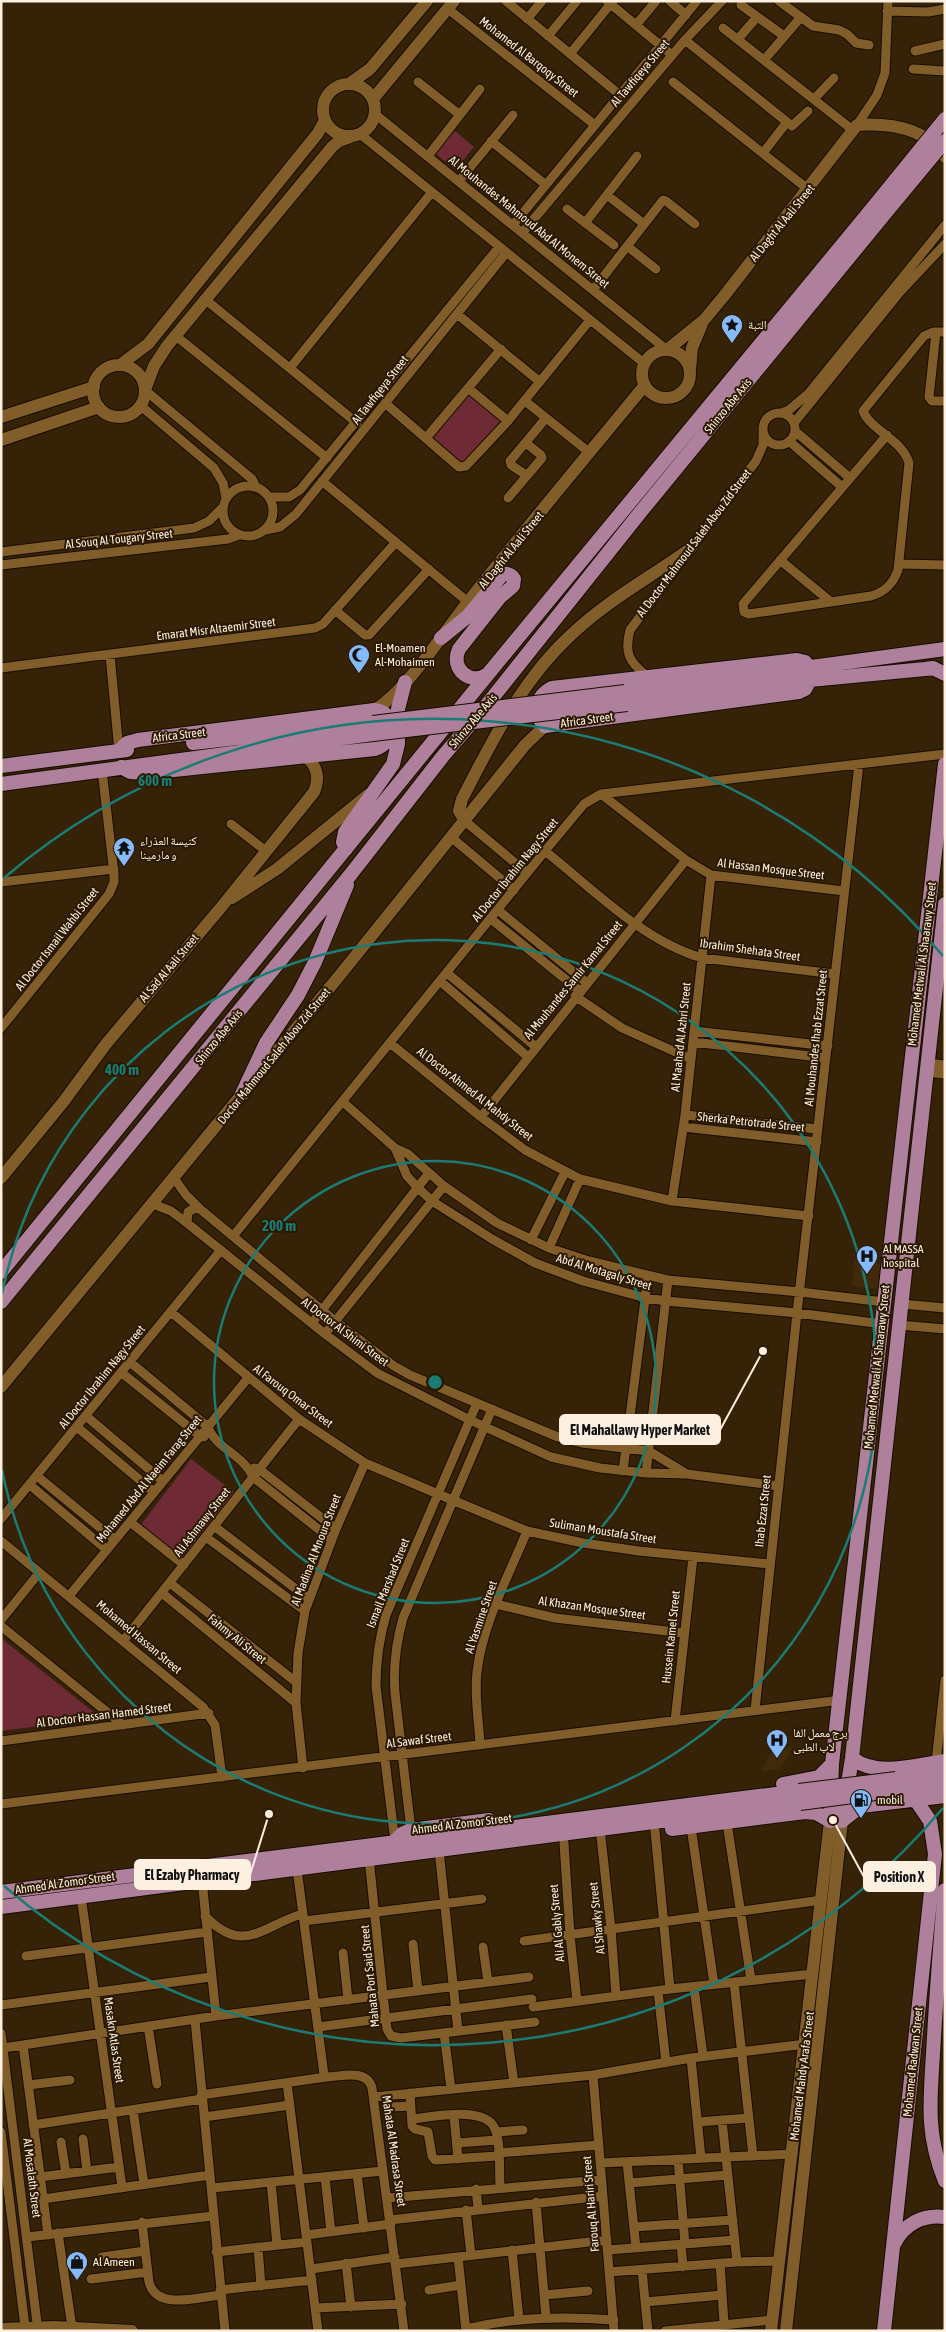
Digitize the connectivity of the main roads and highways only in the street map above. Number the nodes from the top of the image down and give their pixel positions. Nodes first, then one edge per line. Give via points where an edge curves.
1 (945, 120) edge
2 (944, 151) edge
3 (877, 214) junction
4 (441, 638) road end
5 (945, 649) edge
6 (488, 674) junction
7 (810, 674) junction
8 (945, 674) edge
9 (405, 682) road end
10 (119, 750) junction
11 (945, 764) edge
12 (1, 766) edge
13 (121, 767) junction
14 (1, 784) edge
15 (346, 849) junction
16 (351, 874) junction
17 (945, 904) edge
18 (242, 1094) road end
19 (893, 1214) junction
20 (912, 1214) junction
21 (891, 1234) junction
22 (909, 1236) junction
23 (1, 1272) edge
24 (1, 1302) edge
25 (845, 1660) junction
26 (863, 1661) junction
27 (842, 1684) junction
28 (860, 1685) junction
29 (852, 1758) junction
30 (832, 1764) junction
31 (942, 1766) edge
32 (877, 1769) junction
33 (805, 1781) junction
34 (945, 1785) edge
35 (945, 1796) edge
36 (915, 1799) junction
37 (882, 1803) junction
38 (805, 1812) junction
39 (836, 1821) junction
40 (939, 1827) edge
41 (395, 1842) junction
42 (441, 1850) junction
43 (945, 1890) edge
44 (1, 1892) edge
45 (1, 1907) edge
46 (945, 2181) edge
47 (945, 2216) edge
48 (893, 2247) junction
49 (884, 2331) edge

1 - 3 main road, Shinzo Abe Axis, bridge
2 - 3 main road, Shinzo Abe Axis, bridge
3 - 6 main road, Shinzo Abe Axis
3 - 16 main road, Shinzo Abe Axis
4 - 6 main road via 468,616 501,576 510,575 514,579 513,586 500,597 457,653 457,665 464,674 476,678
5 - 7 main road, Africa Street
6 - 15 main road, Shinzo Abe Axis
7 - 7 main road, Africa Street via 805,689 798,692 545,726 537,708 541,696 548,690 647,676 797,660 805,662
7 - 8 main road, Africa Street via 925,668
7 - 10 main road, bridge
7 - 13 main road, bridge
9 - 15 main road via 398,709 396,757 346,832 343,842
10 - 12 main road, Africa Street
10 - 13 main road, Africa Street via 138,740 374,710 387,714 391,722 390,735 383,745 375,749 145,773 130,772
11 - 19 main road, Mohamed Metwali Al Shaarawy Street
13 - 14 main road
15 - 23 main road, Shinzo Abe Axis
16 - 18 main road via 298,995 262,1050
16 - 24 main road, Shinzo Abe Axis
17 - 20 main road, Mohamed Metwali Al Shaarawy Street
19 - 20 main road via 902,1217
19 - 21 main road, Mohamed Metwali Al Shaarawy Street
20 - 22 main road, Mohamed Metwali Al Shaarawy Street
21 - 22 main road via 899,1230
21 - 25 main road, Mohamed Metwali Al Shaarawy Street
22 - 26 main road, Mohamed Metwali Al Shaarawy Street
25 - 26 main road via 852,1667 860,1666
25 - 27 main road, Mohamed Metwali Al Shaarawy Street
26 - 28 main road, Mohamed Metwali Al Shaarawy Street
27 - 28 main road via 853,1678
27 - 30 main road, Mohamed Metwali Al Shaarawy Street
28 - 29 main road, Mohamed Metwali Al Shaarawy Street
29 - 32 main road
29 - 39 main road, Mohamed Metwali Al Shaarawy Street
30 - 33 main road, Ahmed Al Zomor Street via 823,1775
30 - 39 main road, Mohamed Metwali Al Shaarawy Street
31 - 32 main road
31 - 41 main road, bridge
32 - 37 main road via 874,1787
33 - 38 main road via 812,1791 812,1798
33 - 41 main road, Ahmed Al Zomor Street via 412,1830
34 - 42 main road, bridge
35 - 36 main road
36 - 37 main road
36 - 40 main road, Mohamed Radwan Street
37 - 39 main road via 861,1806
38 - 39 main road, Ahmed Al Zomor Street
38 - 42 main road, Ahmed Al Zomor Street via 456,1856
40 - 48 main road, Mohamed Radwan Street
41 - 44 main road, Ahmed Al Zomor Street
42 - 45 main road, Ahmed Al Zomor Street
43 - 46 main road, Mohamed Radwan Street via 935,2005 930,2121 934,2148
47 - 48 main road via 915,2221
48 - 49 main road, Mohamed Radwan Street

